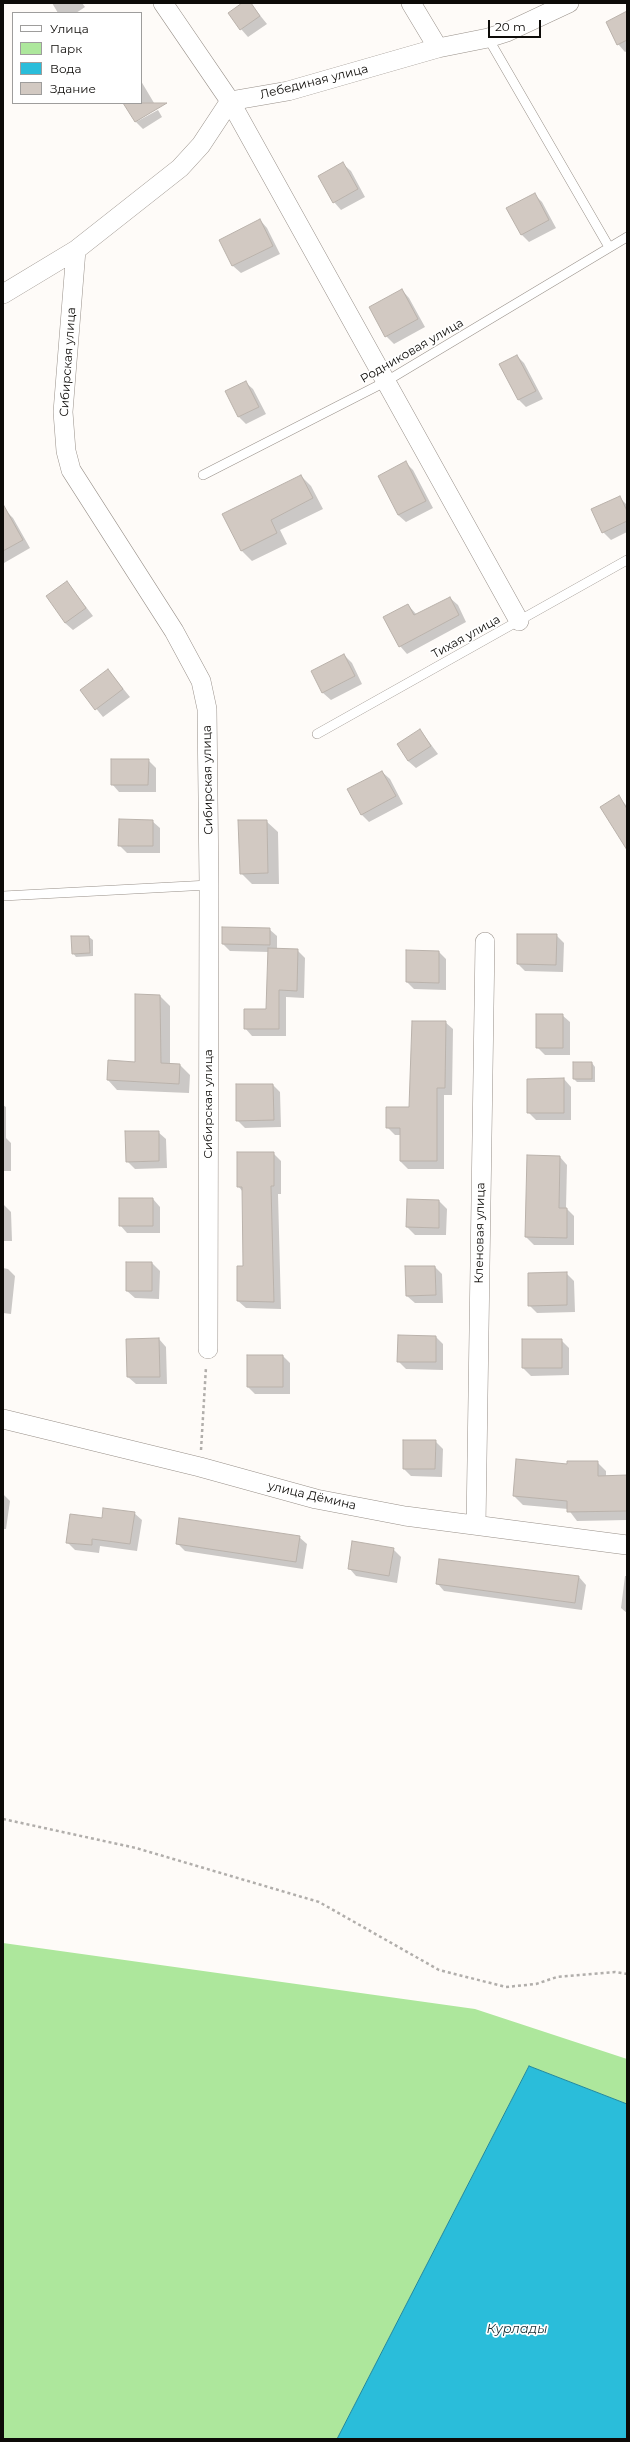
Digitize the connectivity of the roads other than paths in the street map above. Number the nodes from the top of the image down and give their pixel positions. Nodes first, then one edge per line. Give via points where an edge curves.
1 (163, 3) edge
2 (412, 3) edge
3 (569, 3) edge
4 (488, 38) junction
5 (438, 48) junction
6 (230, 101) junction
7 (627, 237) edge
8 (609, 247) junction
9 (76, 250) junction
10 (3, 294) edge
11 (386, 382) junction
12 (203, 475) dead end
13 (627, 560) edge
14 (518, 621) junction
15 (317, 734) dead end
16 (209, 885) junction
17 (3, 896) edge
18 (485, 942) dead end
19 (208, 1348) road end
20 (3, 1419) edge
21 (476, 1525) junction
22 (627, 1545) edge

1 - 6 street
2 - 5 street
3 - 4 street, Лебединая улица via 507,32
4 - 5 street, Лебединая улица
4 - 8 lane
5 - 6 street, Лебединая улица via 288,91
6 - 9 street via 201,145 180,168
6 - 11 street
7 - 8 lane, Родниковая улица
8 - 11 lane, Родниковая улица
9 - 10 street
9 - 16 street, Сибирская улица via 63,412 66,451 71,470 174,631 201,681 207,716
11 - 12 lane, Родниковая улица
11 - 14 street
13 - 14 lane, Тихая улица
14 - 15 lane, Тихая улица
16 - 17 lane
16 - 19 street, Сибирская улица
18 - 21 street, Кленовая улица
20 - 21 street, улица Дёмина via 200,1467 316,1499 405,1516
21 - 22 street, улица Дёмина

